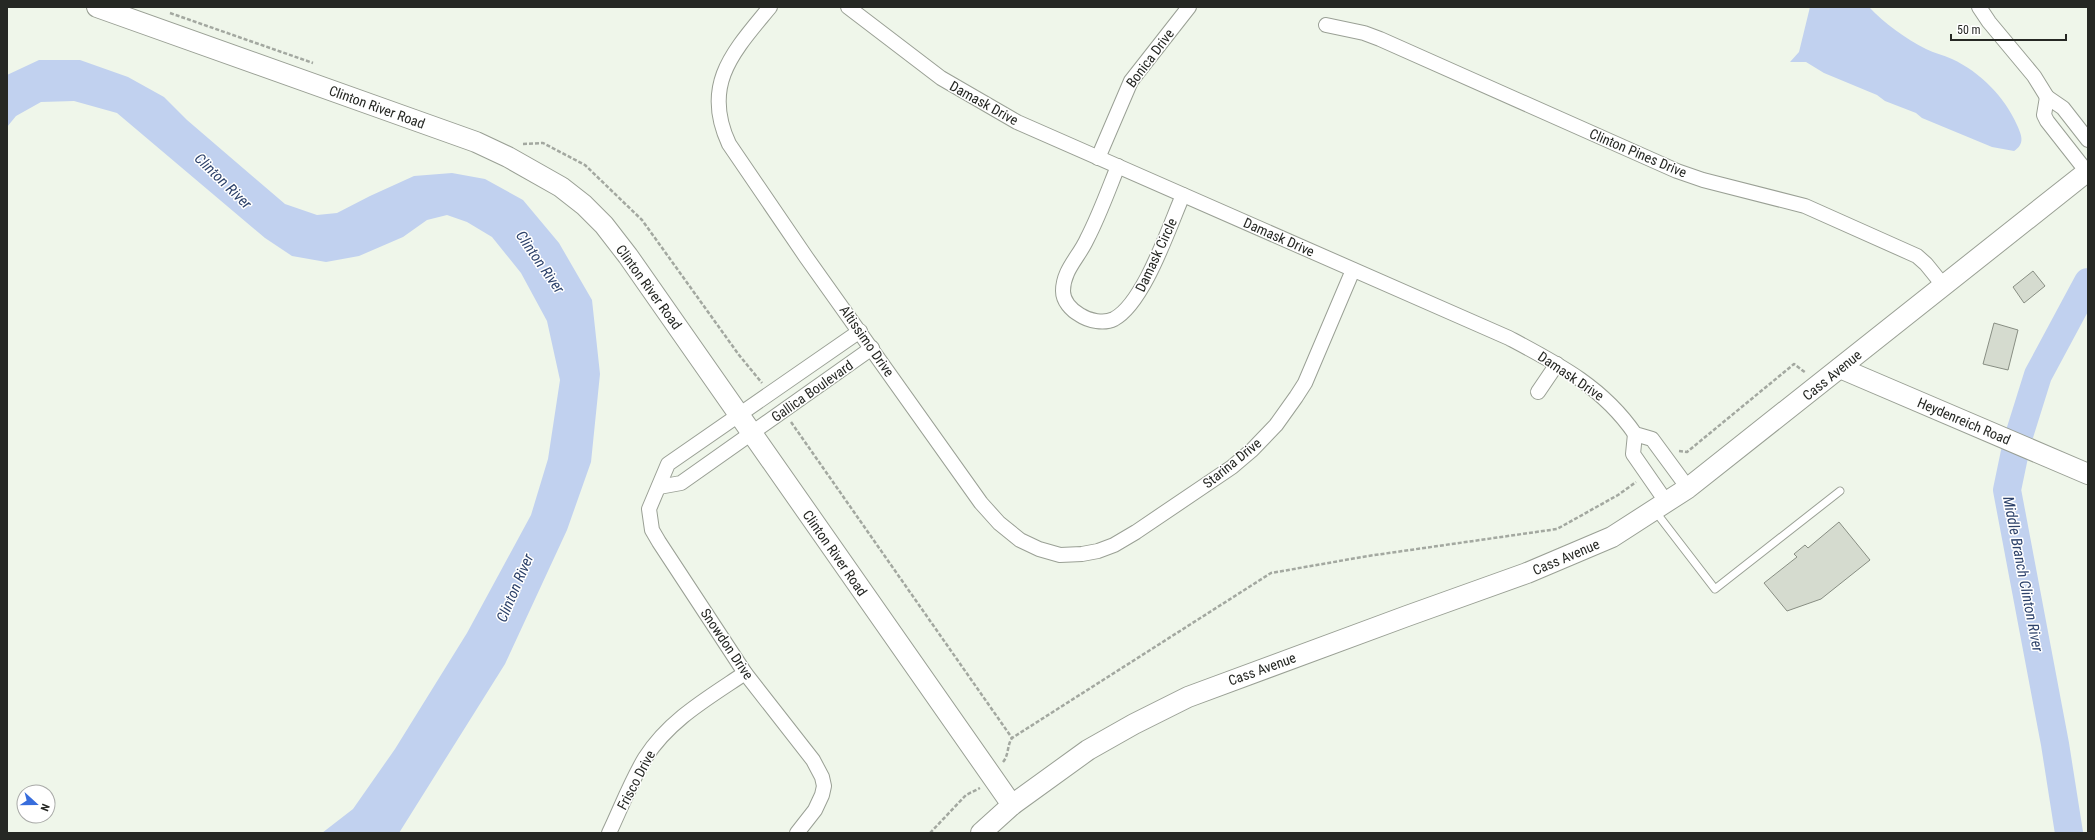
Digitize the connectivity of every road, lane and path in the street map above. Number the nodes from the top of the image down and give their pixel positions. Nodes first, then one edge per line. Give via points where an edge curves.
1 (97, 7) edge
2 (770, 7) edge
3 (848, 7) edge
4 (1189, 7) edge
5 (1979, 7) edge
6 (1326, 25) dead end
7 (2047, 97) junction
8 (2088, 140) edge
9 (1098, 158) junction
10 (585, 165) dead end
11 (1118, 166) junction
12 (2087, 172) edge
13 (1183, 195) junction
14 (1353, 270) junction
15 (1943, 286) junction
16 (860, 331) junction
17 (872, 348) junction
18 (1557, 364) junction
19 (1840, 368) junction
20 (1821, 384) junction
21 (1538, 392) dead end
22 (770, 394) junction
23 (783, 411) junction
24 (740, 415) junction
25 (752, 433) junction
26 (1635, 434) junction
27 (1667, 458) junction
28 (2080, 471) edge
29 (1647, 474) junction
30 (659, 487) junction
31 (1688, 488) junction
32 (1840, 491) dead end
33 (1661, 507) junction
34 (1052, 553) joint
35 (745, 673) junction
36 (1012, 738) junction
37 (1006, 758) dead end
38 (979, 790) dead end
39 (1012, 806) junction
40 (609, 833) edge
41 (797, 833) edge
42 (930, 833) edge
43 (981, 833) edge

1 - 24 street, Clinton River Road via 476,142 556,183 584,205 628,256
2 - 16 street, Altissimo Drive via 731,56 722,79 719,101 721,121 729,144
3 - 9 street, Damask Drive via 922,65 965,94 1017,122
4 - 9 street, Bonica Drive via 1131,81
5 - 7 street via 2034,76
6 - 15 street, Clinton Pines Drive via 1380,39 1690,176 1815,210 1917,256
7 - 8 street via 2063,108
7 - 12 street via 2044,115 2047,121
9 - 11 street, Damask Drive
10 - 22 path via 642,220
11 - 13 street, Damask Drive
11 - 13 street, Damask Circle via 1087,241 1065,277 1065,299 1075,311 1086,318 1101,321 1114,319 1138,294
12 - 15 street, Cass Avenue
13 - 14 street, Damask Drive
14 - 18 street, Damask Drive via 1509,338
14 - 34 street, Starina Drive via 1312,368 1296,397 1276,425 1252,450 1232,467 1120,541 1106,548 1082,554
15 - 19 street, Cass Avenue
16 - 17 street, Altissimo Drive
16 - 22 street, Gallica Boulevard
17 - 23 street, Gallica Boulevard
17 - 34 street, Altissimo Drive via 990,514 1020,540
18 - 21 street
18 - 26 street, Damask Drive via 1610,402
19 - 20 street, Cass Avenue
19 - 28 street, Heydenreich Road
20 - 27 path via 1794,364 1687,452 1676,451
20 - 31 street, Cass Avenue
22 - 24 street, Gallica Boulevard
23 - 25 street, Gallica Boulevard
23 - 36 path
24 - 25 street, Clinton River Road
24 - 30 street, Snowdon Drive via 668,464
25 - 30 street via 681,483
25 - 39 street, Clinton River Road
26 - 27 street via 1652,439
26 - 29 street via 1633,454
27 - 31 street
29 - 33 street
29 - 36 path via 1618,495 1557,529 1368,556 1271,573
30 - 35 street, Snowdon Drive via 649,509 652,530
31 - 33 street, Cass Avenue
32 - 33 lane via 1715,589
33 - 39 street, Cass Avenue via 1612,537 1562,560 1188,697 1088,750
35 - 40 street, Frisco Drive via 685,713 660,738 645,759
35 - 41 street, Snowdon Drive via 813,760 822,777 822,795 815,810
36 - 37 path
38 - 42 path via 966,795
39 - 43 street, Cass Avenue

